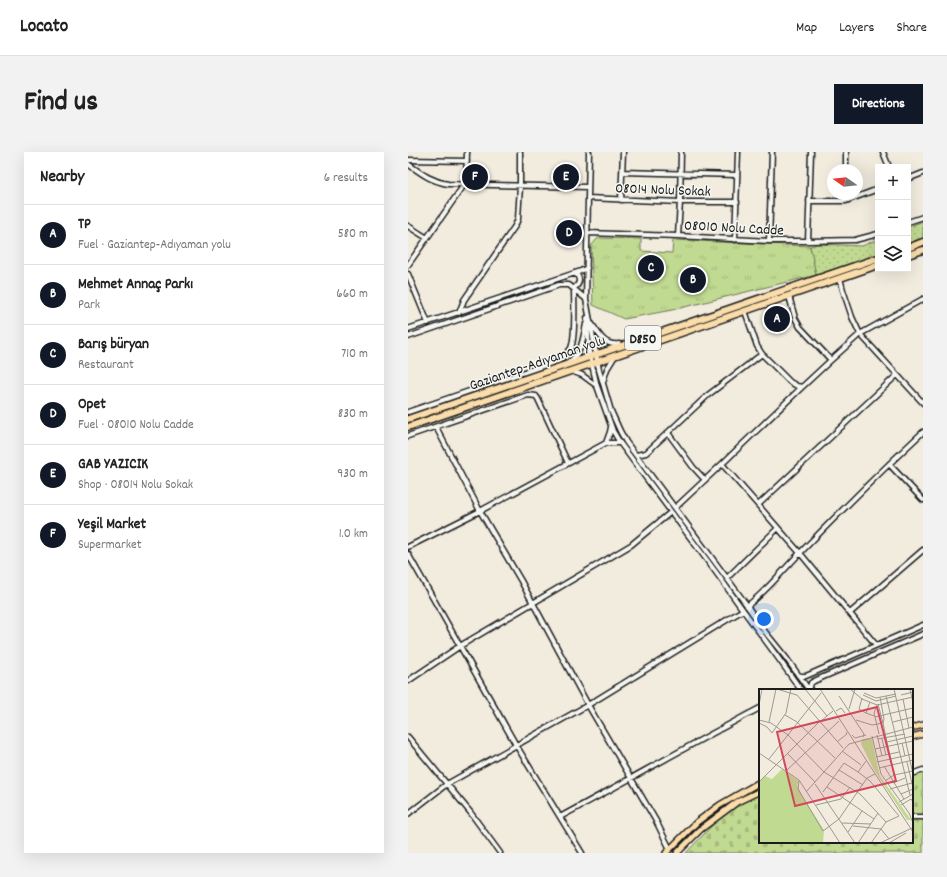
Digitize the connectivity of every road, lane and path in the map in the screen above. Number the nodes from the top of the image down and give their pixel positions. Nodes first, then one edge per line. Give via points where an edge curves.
1 (467, 152) edge
2 (520, 152) edge
3 (589, 152) edge
4 (622, 152) edge
5 (681, 152) edge
6 (738, 152) edge
7 (772, 152) edge
8 (811, 152) edge
9 (846, 152) edge
10 (883, 152) edge
11 (408, 160) edge
12 (467, 161) junction
13 (408, 164) edge
14 (846, 164) edge
15 (888, 164) edge
16 (622, 172) junction
17 (923, 173) edge
18 (680, 174) junction
19 (737, 175) junction
20 (911, 178) edge
21 (465, 185) junction
22 (520, 186) junction
23 (588, 187) junction
24 (875, 191) edge
25 (588, 198) junction
26 (621, 200) junction
27 (809, 201) junction
28 (846, 201) joint
29 (680, 202) junction
30 (737, 202) junction
31 (923, 217) edge
32 (911, 220) edge
33 (408, 226) edge
34 (587, 233) junction
35 (875, 235) edge
36 (678, 236) junction
37 (427, 238) junction
38 (735, 240) junction
39 (769, 241) junction
40 (808, 241) junction
41 (923, 242) edge
42 (911, 247) edge
43 (922, 253) edge
44 (911, 255) edge
45 (875, 259) edge
46 (408, 265) edge
47 (875, 267) edge
48 (587, 268) junction
49 (575, 273) junction
50 (408, 274) edge
51 (840, 278) junction
52 (574, 288) junction
53 (788, 296) junction
54 (586, 299) junction
55 (923, 299) edge
56 (745, 311) junction
57 (459, 313) junction
58 (589, 320) junction
59 (428, 323) junction
60 (408, 329) edge
61 (860, 334) junction
62 (408, 337) edge
63 (630, 343) junction
64 (762, 354) junction
65 (615, 355) junction
66 (594, 359) junction
67 (831, 360) junction
68 (562, 367) junction
69 (570, 371) junction
70 (897, 375) junction
71 (603, 382) junction
72 (597, 386) junction
73 (802, 387) junction
74 (923, 403) edge
75 (408, 412) edge
76 (408, 419) edge
77 (611, 424) junction
78 (408, 427) edge
79 (436, 427) junction
80 (923, 432) edge
81 (668, 433) junction
82 (408, 436) edge
83 (606, 442) junction
84 (620, 443) junction
85 (636, 455) junction
86 (568, 463) junction
87 (722, 464) junction
88 (889, 464) junction
89 (705, 480) junction
90 (923, 500) edge
91 (758, 505) junction
92 (675, 508) junction
93 (480, 511) junction
94 (671, 512) junction
95 (778, 528) junction
96 (408, 547) edge
97 (923, 550) edge
98 (800, 553) junction
99 (408, 554) edge
100 (727, 578) junction
101 (533, 603) junction
102 (747, 606) junction
103 (743, 610) junction
104 (850, 614) junction
105 (923, 625) edge
106 (923, 634) edge
107 (876, 645) junction
108 (460, 646) junction
109 (798, 675) junction
110 (408, 681) edge
111 (800, 688) edge
112 (808, 689) edge
113 (809, 689) edge
114 (588, 705) junction
115 (759, 709) edge
116 (923, 725) edge
117 (913, 728) edge
118 (923, 734) edge
119 (408, 737) edge
120 (913, 737) edge
121 (516, 745) junction
122 (923, 770) edge
123 (913, 774) edge
124 (632, 779) junction
125 (759, 783) edge
126 (447, 784) junction
127 (759, 791) edge
128 (408, 814) edge
129 (913, 816) edge
130 (560, 817) junction
131 (923, 817) edge
132 (668, 851) edge
133 (500, 853) edge
134 (582, 853) edge
135 (677, 853) edge

1 - 12 street
2 - 22 street
3 - 23 street
4 - 16 street
5 - 18 street
6 - 19 street
7 - 39 street
8 - 27 street
9 - 14 street
10 - 15 street
11 - 12 street
12 - 21 street
13 - 21 street via 437,182
16 - 18 street
16 - 26 street
17 - 20 street
18 - 19 street
18 - 29 street
19 - 30 street
21 - 22 street
21 - 37 street
22 - 23 street
22 - 57 street via 516,226 464,300
23 - 25 street
24 - 28 street
25 - 26 street, 08014 Nolu Sokak
25 - 34 street
26 - 29 street, 08014 Nolu Sokak
27 - 28 street
27 - 40 street
29 - 30 street, 08014 Nolu Sokak
29 - 36 street
30 - 38 street
31 - 32 street
33 - 37 street
34 - 36 street, 08010 Nolu Cadde
34 - 48 street
35 - 40 street, 08010 Nolu Cadde via 855,240
36 - 38 street, 08010 Nolu Cadde
37 - 46 street
38 - 39 street, 08010 Nolu Cadde
39 - 40 street, 08010 Nolu Cadde
41 - 42 highway
43 - 44 highway
45 - 63 highway, Gaziantep-Adıyaman yolu / D850
47 - 51 highway, Gaziantep-Adıyaman yolu / D850
48 - 49 street
48 - 54 street
49 - 52 street via 579,282
49 - 57 street
50 - 59 street
51 - 53 highway, Gaziantep-Adıyaman yolu / D850
51 - 61 street
52 - 54 street
52 - 62 street via 559,285
52 - 75 street via 574,329 571,348 560,360
53 - 56 highway, Gaziantep-Adıyaman yolu / D850
53 - 67 street via 800,327
54 - 58 street
55 - 61 street
56 - 64 street
56 - 65 highway, Gaziantep-Adıyaman yolu / D850
57 - 59 street
58 - 63 street via 601,338 607,342 614,345
58 - 66 street
58 - 68 street via 578,352
59 - 60 street
61 - 67 street
61 - 70 street
63 - 66 highway, Gaziantep-Adıyaman yolu / D850
64 - 73 street via 790,382
64 - 81 street via 708,395
65 - 66 highway, Gaziantep-Adıyaman yolu / D850
65 - 71 street
66 - 68 highway, Gaziantep-Adıyaman yolu / D850
66 - 69 highway, Gaziantep-Adıyaman yolu / D850
66 - 71 street
66 - 72 street
67 - 73 street
68 - 76 highway, Gaziantep-Adıyaman yolu / D850
69 - 72 street via 582,375
69 - 78 highway, Gaziantep-Adıyaman yolu / D850
70 - 74 street
70 - 91 street
71 - 85 street via 620,431
72 - 77 street
73 - 87 street
77 - 83 street
77 - 84 street
79 - 82 street
79 - 86 street via 528,395 536,396
79 - 93 street
80 - 88 street
81 - 85 street via 646,452
81 - 89 street
83 - 84 street
83 - 86 street
84 - 94 street
85 - 92 street
86 - 93 street
87 - 89 street
87 - 91 street
88 - 90 street
88 - 98 street
89 - 92 street
91 - 95 street
92 - 100 street
93 - 96 street
93 - 101 street
94 - 101 street via 631,545
94 - 103 street
95 - 98 street
95 - 100 street
97 - 104 street
98 - 102 street via 757,599
98 - 104 street
99 - 108 street
100 - 102 street
101 - 108 street
101 - 114 street
102 - 109 street
103 - 111 street
103 - 114 street
104 - 107 street
105 - 107 street
106 - 113 street via 814,681
107 - 109 street via 806,676
108 - 110 street
108 - 121 street
109 - 112 street
114 - 121 street
114 - 124 street
115 - 124 street
116 - 117 main road
118 - 120 main road
119 - 126 street
121 - 126 street
121 - 130 street
122 - 123 street
124 - 130 street
124 - 132 street via 656,821
125 - 132 main road via 720,805 697,822
126 - 128 street
126 - 133 street
127 - 135 main road via 737,802 701,829
129 - 131 street
130 - 134 street

